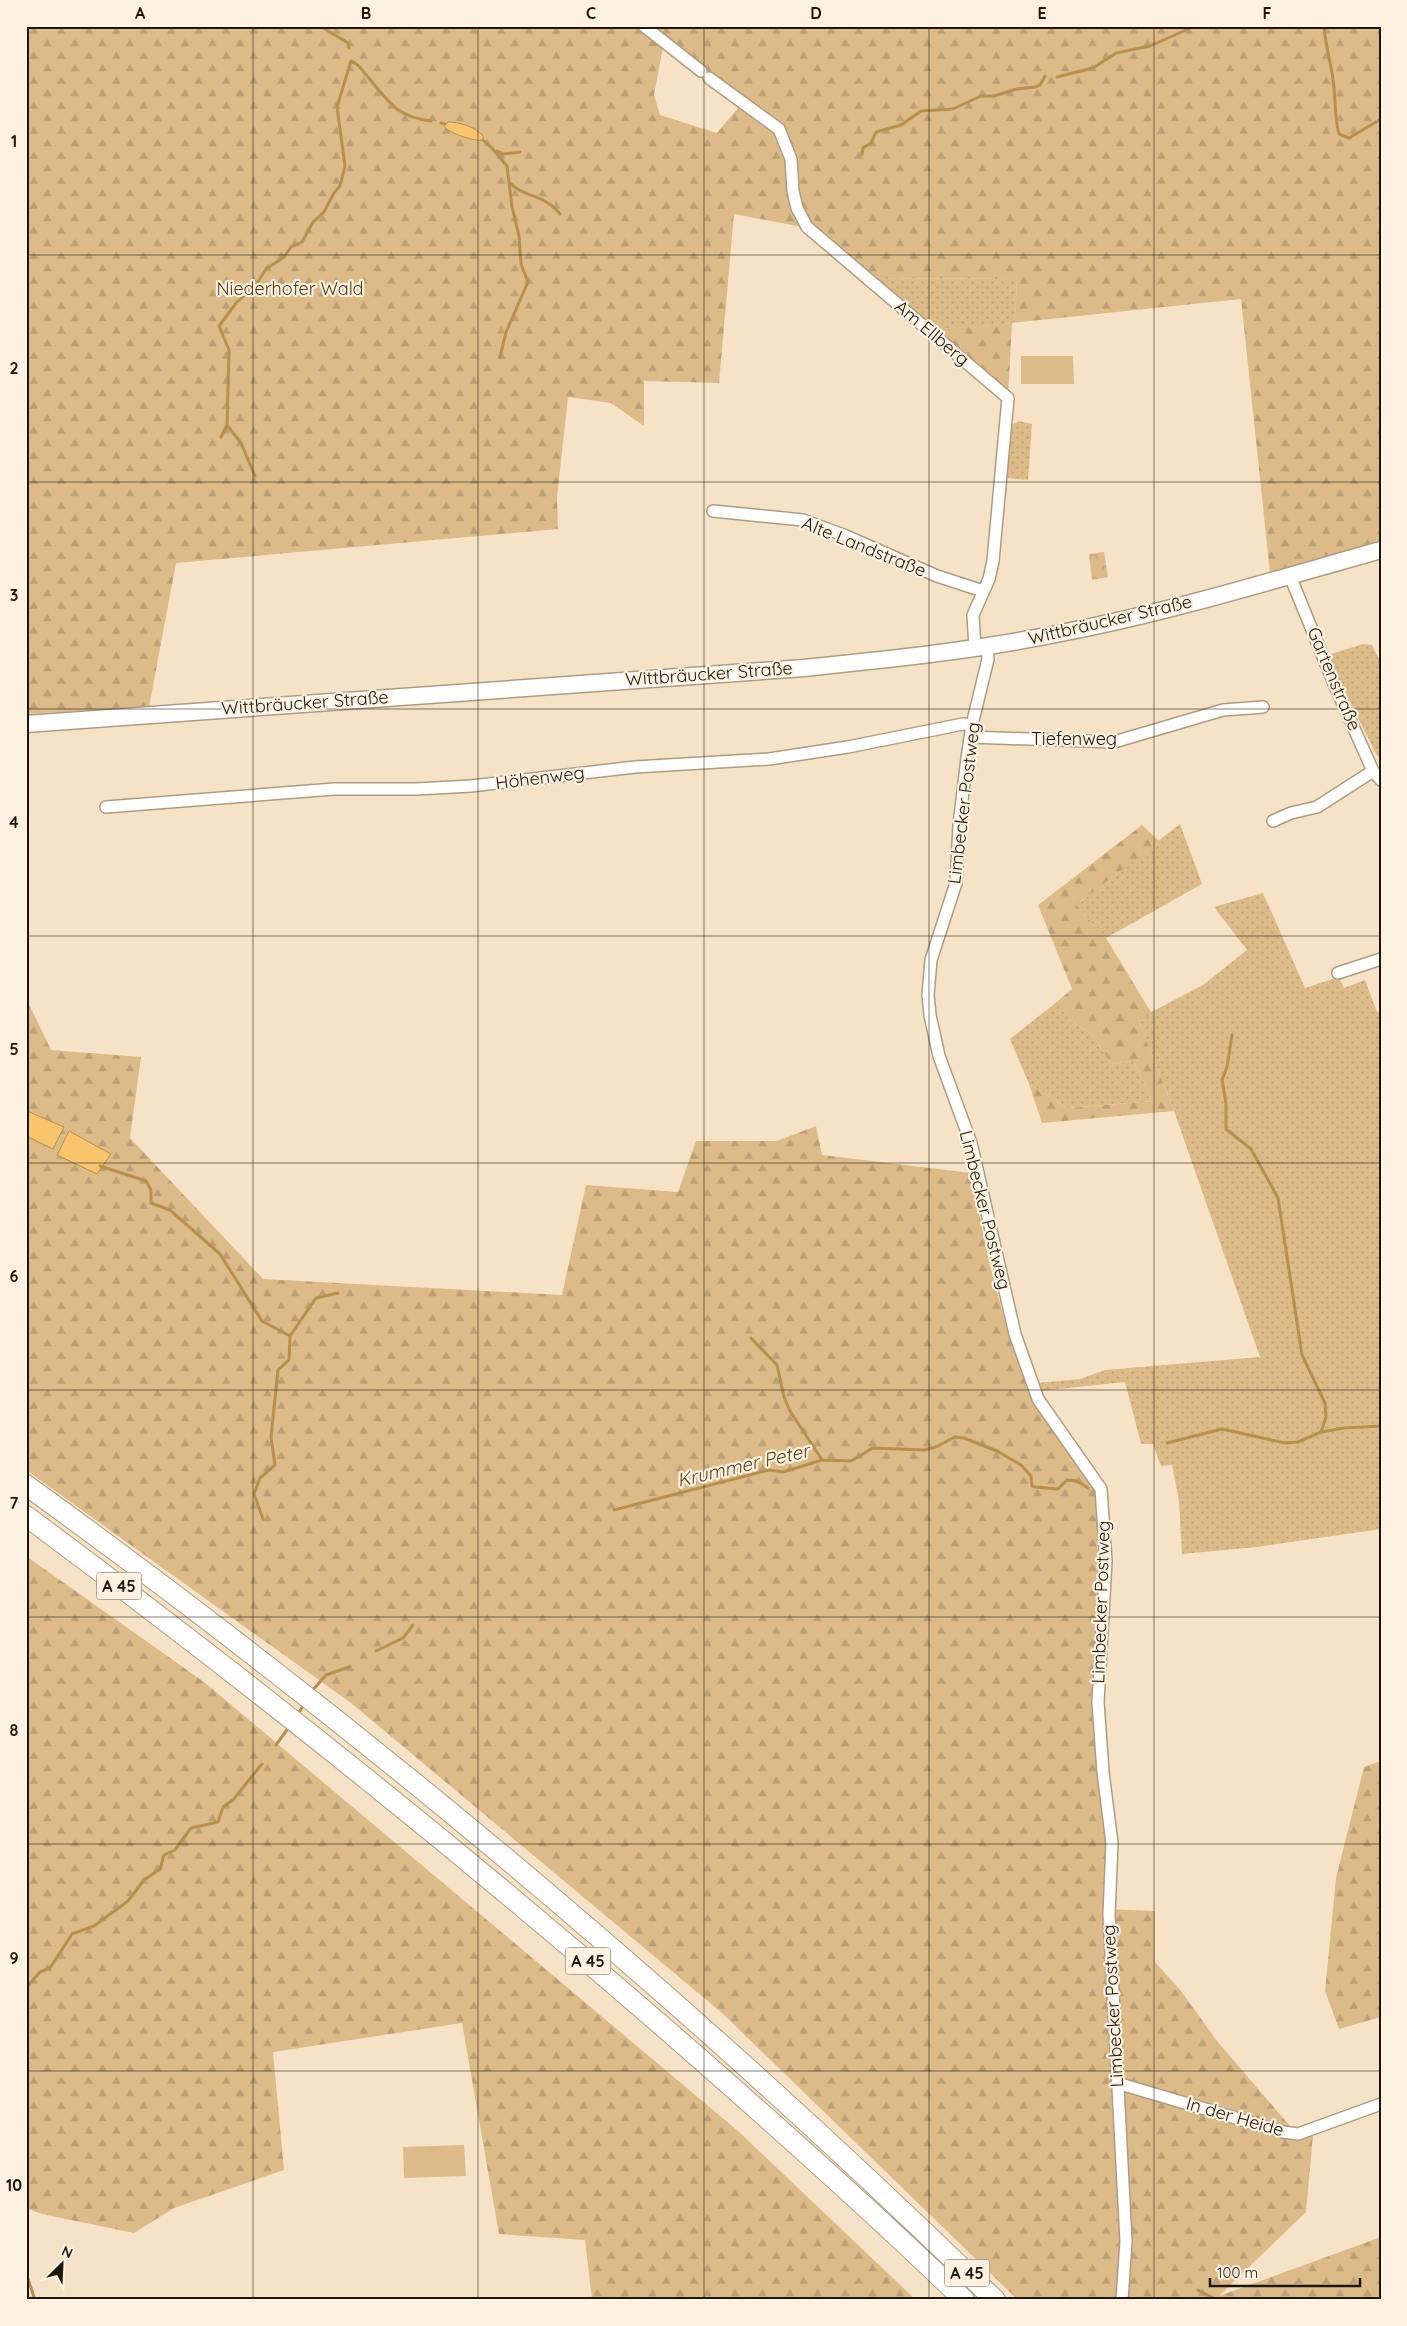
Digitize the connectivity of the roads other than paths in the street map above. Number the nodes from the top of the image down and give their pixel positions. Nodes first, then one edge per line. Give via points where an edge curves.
1 (644, 26) edge
2 (713, 511) dead end
3 (1381, 550) edge
4 (1290, 576) junction
5 (983, 590) junction
6 (981, 647) junction
7 (1263, 707) dead end
8 (26, 724) edge
9 (972, 725) junction
10 (970, 737) junction
11 (1373, 771) junction
12 (1381, 780) edge
13 (106, 807) dead end
14 (1273, 821) dead end
15 (1381, 959) edge
16 (1338, 973) dead end
17 (26, 1485) edge
18 (26, 1516) edge
19 (1117, 2083) junction
20 (1381, 2104) edge
21 (964, 2300) edge
22 (995, 2300) edge
23 (1122, 2300) edge

1 - 5 street, Am Ellberg via 779,129 791,159 797,208 807,228 1008,398 993,561
2 - 5 street, Alte Landstraße via 803,520 937,576
3 - 4 main road, Wittbräucker Straße
4 - 6 main road, Wittbräucker Straße via 1104,624
4 - 11 street, Gartenstraße
5 - 6 street, Am Ellberg via 973,615
6 - 8 main road, Wittbräucker Straße via 804,668
6 - 9 street, Limbecker Postweg via 987,667
7 - 10 street, Tiefenweg via 1223,710 1114,742
9 - 10 street, Limbecker Postweg
9 - 13 street, Höhenweg via 776,758 635,767 471,786 334,789
10 - 19 street, Limbecker Postweg via 959,825 956,883 931,960 930,1015 939,1056 971,1143 1015,1334 1038,1399 1101,1489 1106,1561 1098,1702 1112,1843 1109,1915
11 - 12 street, Gartenstraße
11 - 14 street via 1317,807
15 - 16 street
17 - 22 highway, A 45 via 227,1635 494,1849 754,2073
18 - 21 highway, A 45 via 212,1655 646,2010
19 - 20 street, In der Heide via 1298,2134
19 - 23 street, Limbecker Postweg via 1126,2241

